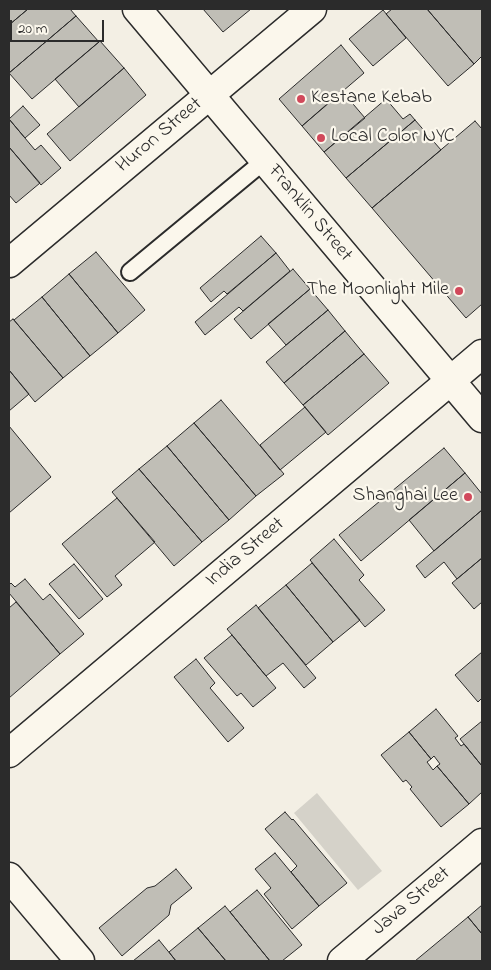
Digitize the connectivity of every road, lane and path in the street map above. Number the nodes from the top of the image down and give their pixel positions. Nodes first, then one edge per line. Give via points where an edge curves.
1 (137, 9) edge
2 (312, 9) edge
3 (209, 95) junction
4 (264, 161) junction
5 (9, 263) edge
6 (130, 272) dead end
7 (482, 354) edge
8 (451, 381) junction
9 (482, 418) edge
10 (9, 753) edge
11 (482, 843) edge
12 (9, 877) edge
13 (80, 961) edge
14 (342, 961) edge

1 - 3 street, Franklin Street
2 - 3 street, Huron Street
3 - 4 street, Franklin Street
3 - 5 street, Huron Street
4 - 6 lane
4 - 8 street, Franklin Street
7 - 8 street, India Street
8 - 9 street, Franklin Street
8 - 10 street, India Street
11 - 14 street, Java Street
12 - 13 street

